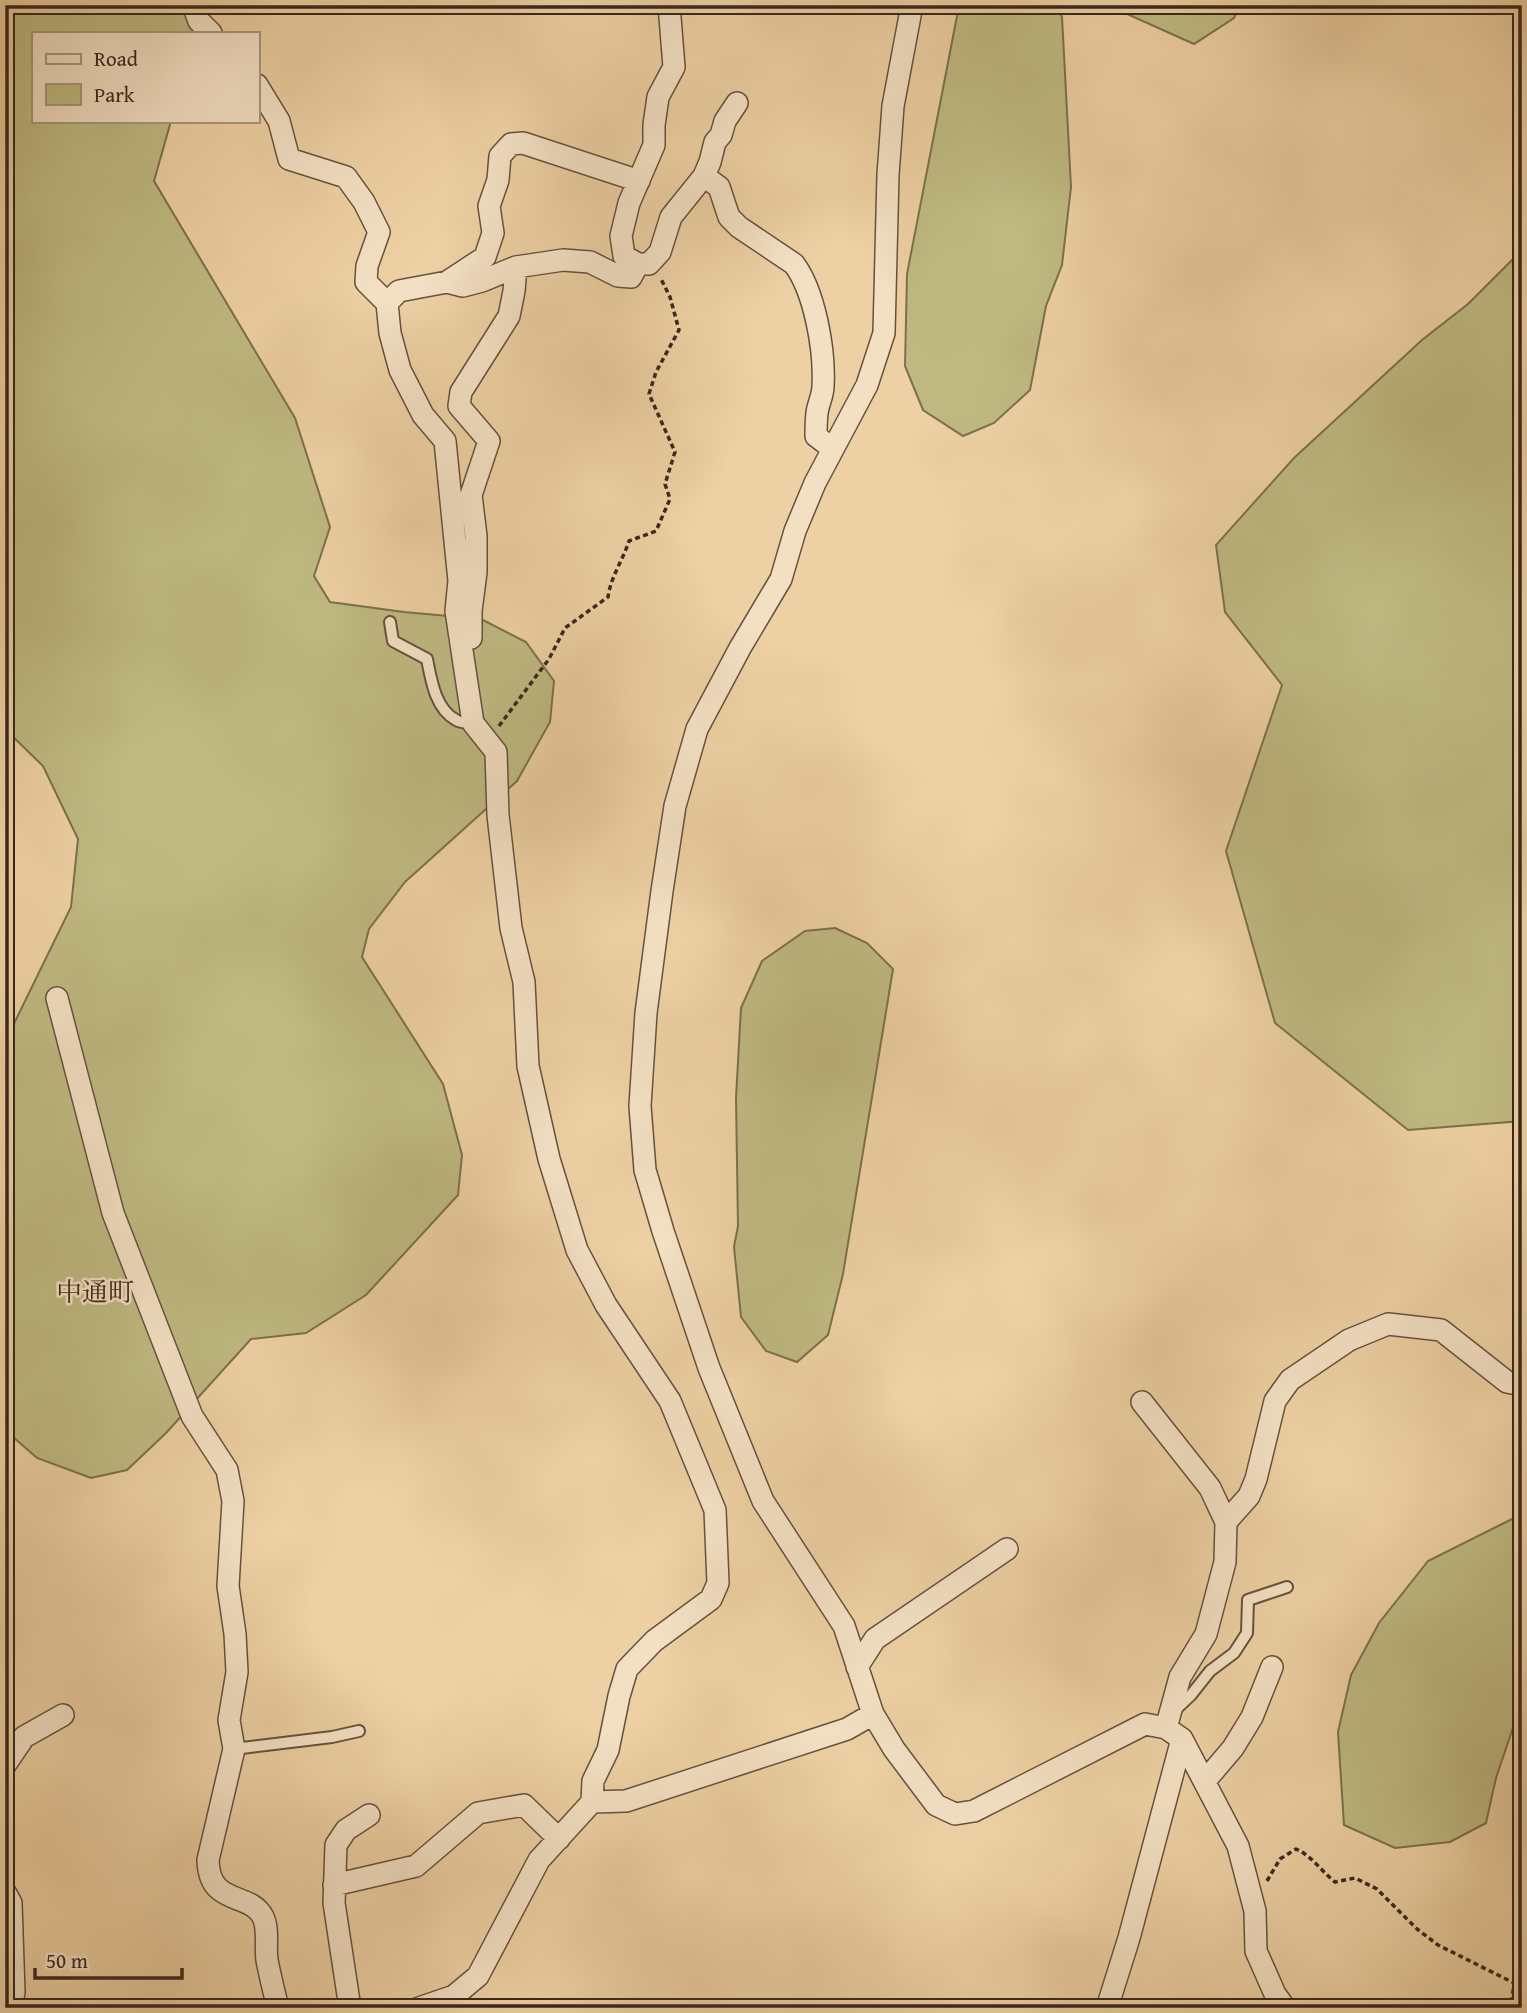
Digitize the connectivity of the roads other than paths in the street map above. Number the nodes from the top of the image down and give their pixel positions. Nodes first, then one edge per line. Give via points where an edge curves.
1 (193, 5) edge
2 (669, 5) edge
3 (912, 5) edge
4 (210, 32) edge
5 (259, 88) edge
6 (737, 103) dead end
7 (704, 176) junction
8 (639, 180) junction
9 (645, 262) junction
10 (516, 267) junction
11 (447, 282) junction
12 (387, 303) junction
13 (833, 449) junction
14 (390, 622) dead end
15 (464, 665) junction
16 (473, 723) junction
17 (57, 998) dead end
18 (1522, 1385) edge
19 (1142, 1402) dead end
20 (1226, 1522) junction
21 (1007, 1549) dead end
22 (1287, 1587) dead end
23 (857, 1667) junction
24 (1272, 1667) dead end
25 (873, 1714) junction
26 (63, 1715) dead end
27 (1173, 1727) junction
28 (359, 1731) dead end
29 (234, 1749) junction
30 (5, 1765) edge
31 (1205, 1781) junction
32 (592, 1802) junction
33 (369, 1815) dead end
34 (559, 1839) junction
35 (334, 1885) junction
36 (5, 1892) edge
37 (11, 2008) edge
38 (278, 2008) edge
39 (350, 2008) edge
40 (419, 2008) edge
41 (1107, 2008) edge
42 (1285, 2008) edge

1 - 4 street via 198,21
2 - 8 street via 674,67 658,97 654,145
3 - 13 street via 893,106 884,333 867,385
5 - 12 street via 279,121 289,159 346,177 364,202 379,232 366,282
6 - 7 street via 715,142
7 - 9 street via 671,217 660,251
7 - 13 street via 719,187 729,217 800,272 823,359 816,436
8 - 9 street via 621,236 624,256
8 - 11 street via 523,143 510,144 500,156 489,206 493,233 485,257
9 - 10 street via 631,277 618,276 590,262 563,260
10 - 11 street via 463,286
10 - 15 street via 509,316 461,392 459,406 489,441 471,495 476,572 471,643
11 - 12 street via 399,291
12 - 15 street via 400,370 423,415 445,441
13 - 23 street via 795,531 781,579 697,729 675,806 646,1013 640,1107 645,1170 709,1368 763,1501 845,1626
14 - 16 lane via 393,641 427,659 441,707 456,721
15 - 16 street
16 - 32 street via 496,752 511,928 524,982 528,1066 549,1159 577,1250 606,1305 670,1401 715,1510 718,1583 711,1600 654,1641 627,1669 608,1750 593,1781
17 - 29 street via 113,1213 192,1416 227,1470 233,1501 228,1586 237,1672 229,1720
18 - 20 street via 1507,1382 1440,1330 1388,1324 1349,1340 1290,1380 1275,1401 1256,1479 1249,1496
19 - 20 street via 1210,1488
20 - 27 street via 1224,1562 1206,1634 1180,1677
21 - 23 street via 875,1639
22 - 27 lane via 1248,1600 1247,1633 1234,1653 1210,1671 1191,1695
23 - 25 street
24 - 31 street via 1234,1748
25 - 27 street via 936,1805 955,1814 974,1811 1144,1724
25 - 32 street via 848,1729 626,1801
26 - 30 street via 24,1737
27 - 31 street
27 - 41 street via 1129,1938
28 - 29 lane
29 - 38 street via 208,1876 218,1890 265,1919 267,1958
31 - 42 street via 1238,1846 1253,1904 1256,1951
32 - 34 street
33 - 35 street via 346,1830 336,1845
34 - 35 street via 524,1805 498,1808 478,1813 416,1866
34 - 40 street via 539,1860 478,1976 454,1996
35 - 39 street
36 - 37 street via 11,1903

